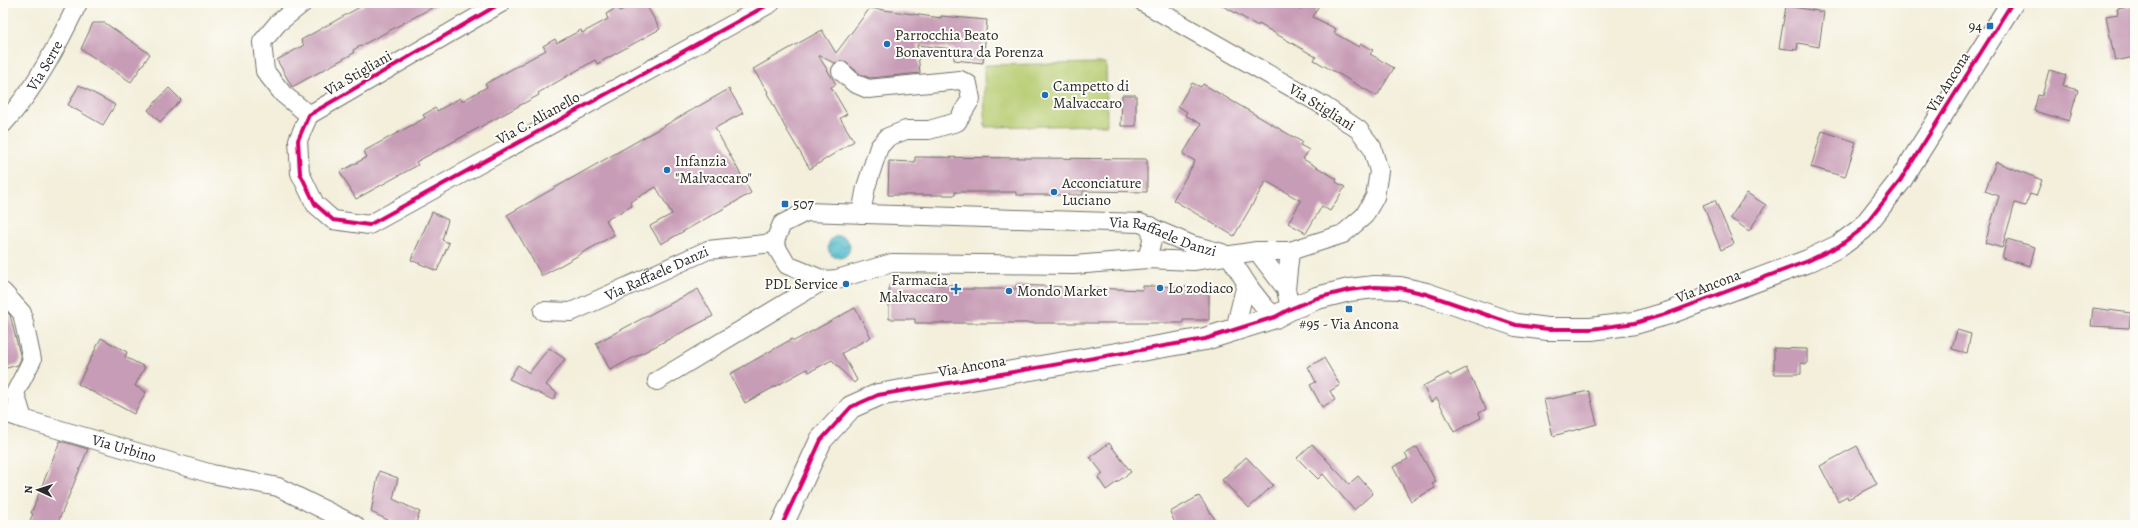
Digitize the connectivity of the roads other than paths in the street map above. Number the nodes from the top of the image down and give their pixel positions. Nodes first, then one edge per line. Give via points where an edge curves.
1 (78, 3) edge
2 (303, 3) edge
3 (501, 3) edge
4 (771, 3) edge
5 (1144, 3) edge
6 (2012, 3) edge
7 (841, 71) dead end
8 (7, 112) edge
9 (309, 115) junction
10 (861, 214) junction
11 (1151, 226) junction
12 (774, 243) junction
13 (1257, 251) junction
14 (1290, 251) junction
15 (1229, 255) junction
16 (1147, 259) junction
17 (824, 280) junction
18 (1246, 284) junction
19 (3, 292) edge
20 (1284, 305) junction
21 (543, 311) dead end
22 (1235, 329) junction
23 (657, 381) dead end
24 (3, 412) edge
25 (23, 419) junction
26 (355, 525) edge
27 (782, 525) edge

1 - 8 street, Via Serre via 46,66
2 - 9 street via 278,23 262,42 265,71 283,94
3 - 9 street, Via Stigliani
4 - 9 street, Via C. Alianello via 369,225 333,220 315,204 300,173 298,140
5 - 14 street, Via Stigliani via 1324,106 1360,130 1372,147 1379,171 1376,197 1364,216 1343,234
6 - 20 street, Via Ancona via 1900,181 1878,211 1862,229 1839,246 1808,261 1669,314 1635,323 1591,329 1548,329 1516,325 1426,294 1400,288 1349,290
7 - 10 street via 854,83 868,89 960,80 968,84 971,99 957,122 929,130 906,130 888,137 879,147 866,187
10 - 11 street, Via Raffaele Danzi via 1140,223
10 - 12 street, Via Raffaele Danzi via 806,212 782,224
11 - 15 street, Via Raffaele Danzi via 1192,245
11 - 16 street via 1152,240
12 - 17 street via 787,265
12 - 21 street, Via Raffaele Danzi via 708,250 571,312
13 - 14 street, Via Stigliani
13 - 15 street, Via Stigliani
13 - 20 street
14 - 20 street
15 - 16 street, Via Raffaele Danzi via 1193,261
15 - 18 street
16 - 17 street, Via Raffaele Danzi via 1074,265 892,263 837,279
17 - 23 street, Via Raffaele Danzi
18 - 20 street via 1260,304
18 - 22 street
19 - 25 street via 22,313 32,360 15,393
20 - 22 street, Via Ancona
22 - 27 street, Via Ancona via 1205,338 878,395 851,407 821,440
24 - 25 street, Via Urbino
25 - 26 street, Via Urbino via 212,474 278,487

